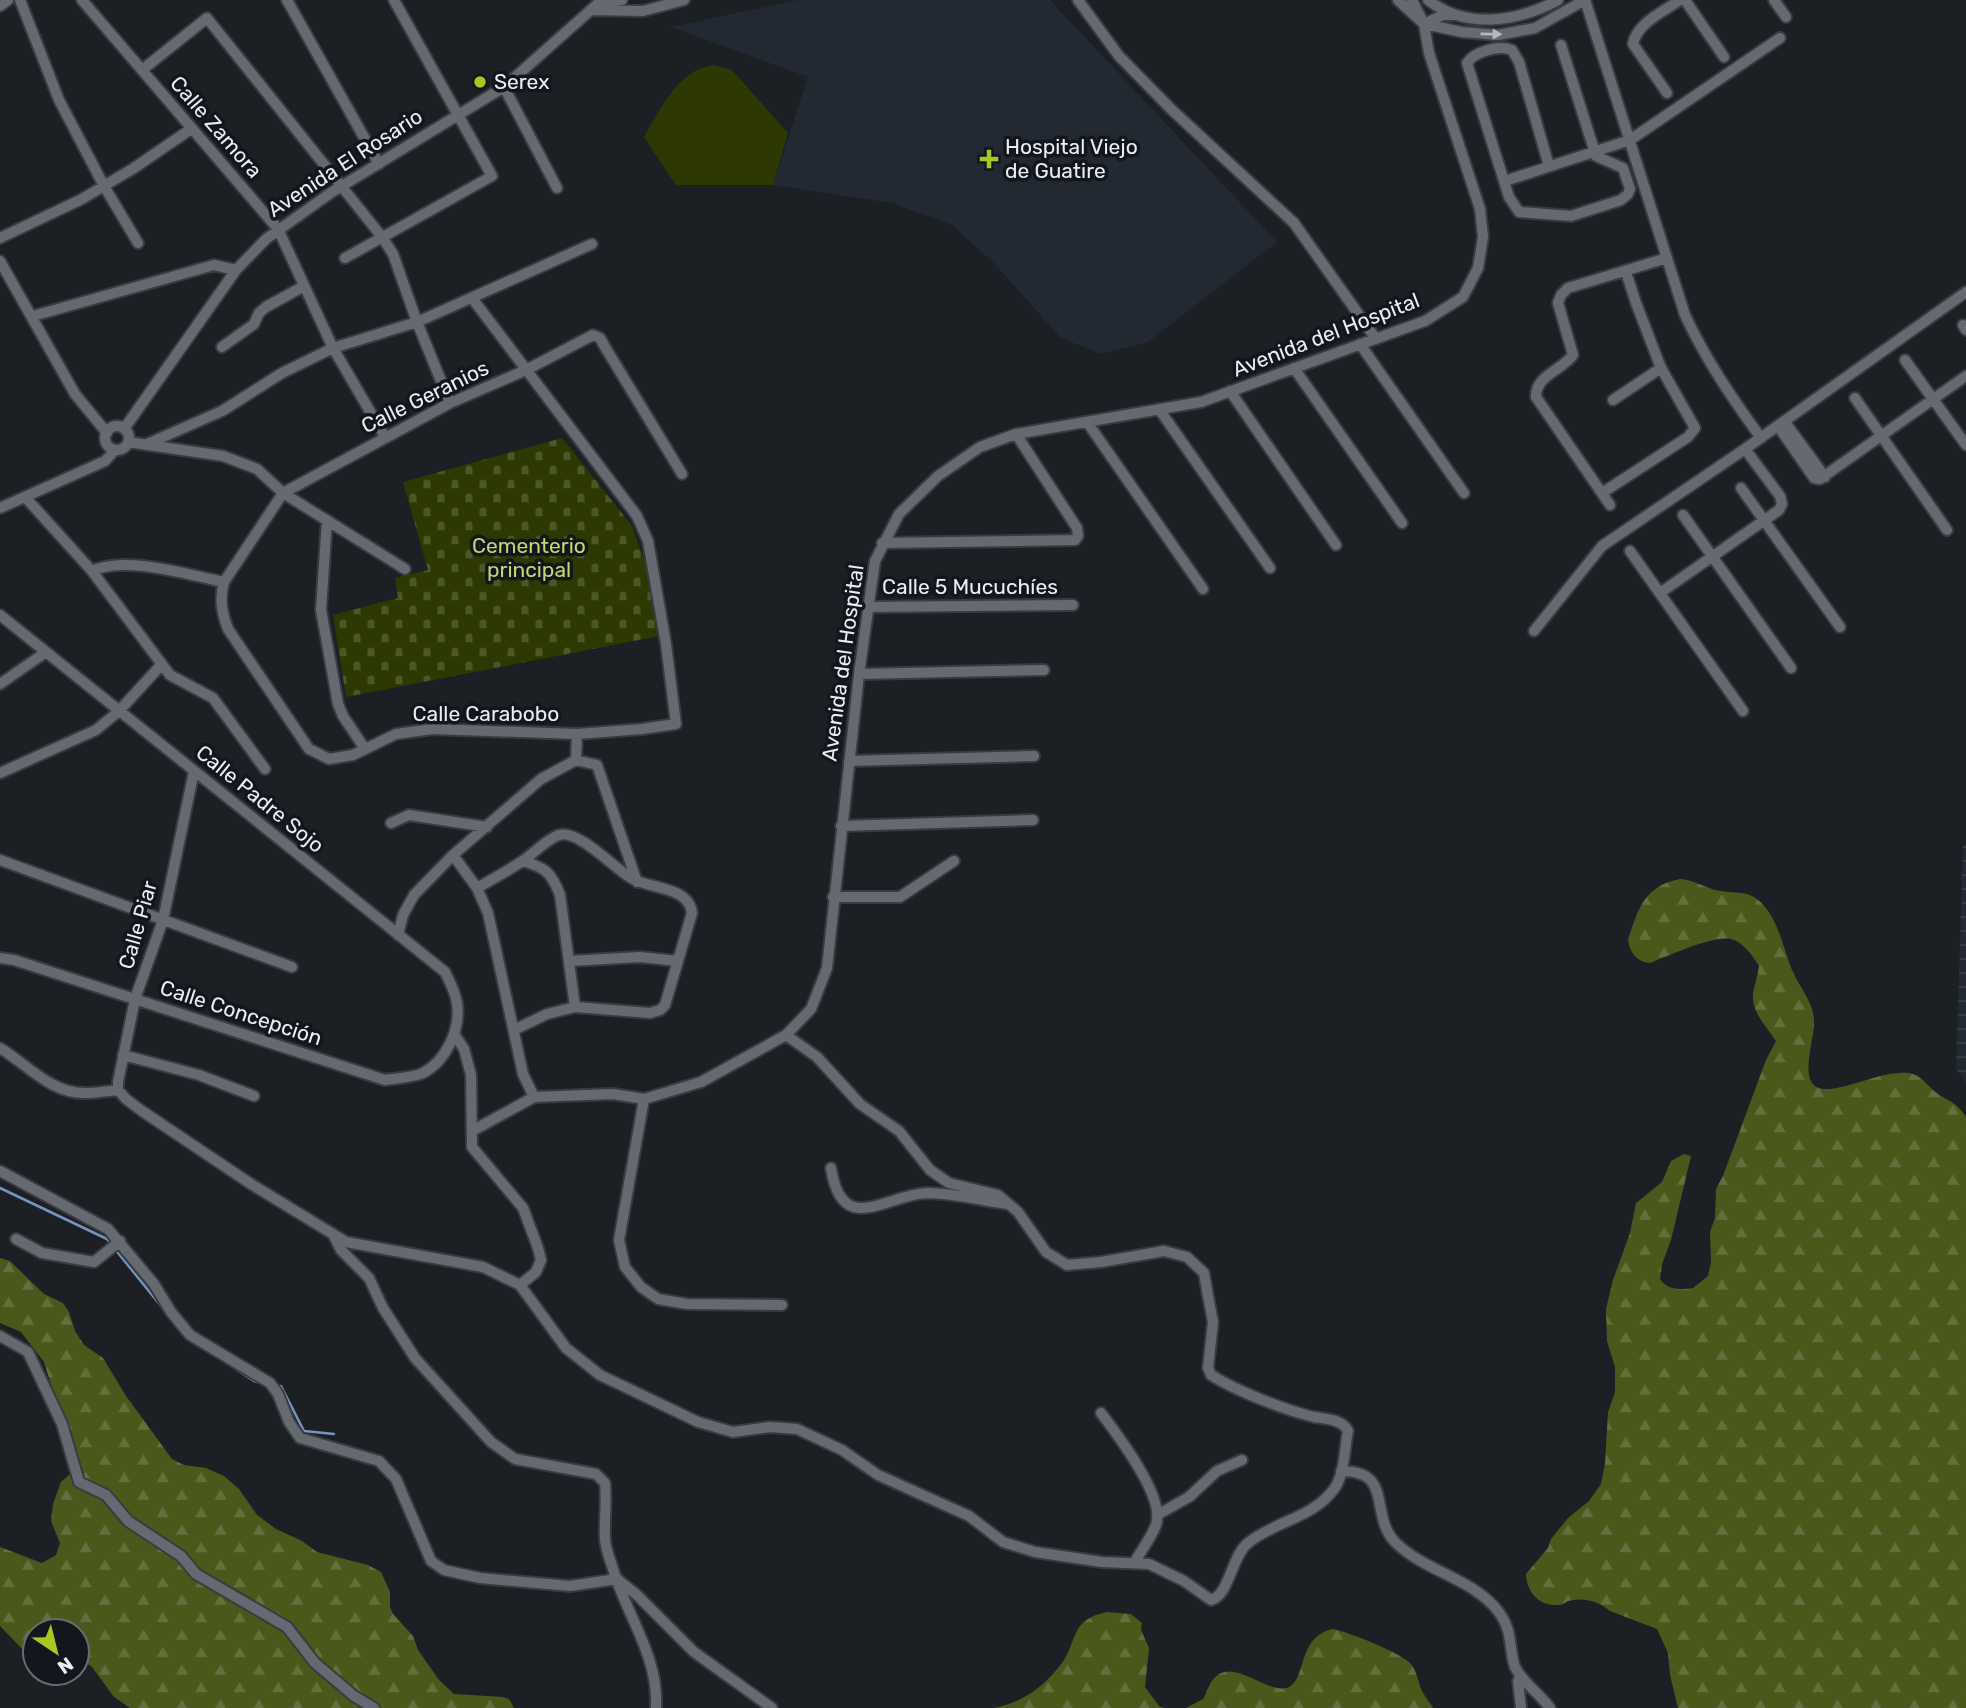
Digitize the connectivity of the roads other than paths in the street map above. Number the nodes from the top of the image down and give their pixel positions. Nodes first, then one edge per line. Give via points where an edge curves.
1 (8, 0) edge
2 (19, 0) edge
3 (82, 0) edge
4 (394, 0) edge
5 (622, 0) edge
6 (684, 0) edge
7 (1077, 0) edge
8 (1398, 0) edge
9 (1412, 0) edge
10 (1428, 0) edge
11 (1558, 0) edge
12 (1585, 0) edge
13 (1682, 0) edge
14 (1774, 0) edge
15 (292, 1) edge
16 (601, 1) edge
17 (0, 6) edge
18 (591, 10) junction
19 (1457, 15) junction
20 (1786, 17) dead end
21 (1423, 24) junction
22 (1780, 38) dead end
23 (1561, 45) dead end
24 (1724, 57) dead end
25 (142, 70) junction
26 (504, 87) junction
27 (1667, 93) dead end
28 (456, 115) junction
29 (191, 129) junction
30 (1630, 140) junction
31 (1595, 151) junction
32 (379, 164) junction
33 (1549, 166) junction
34 (1505, 181) junction
35 (104, 186) junction
36 (341, 187) junction
37 (557, 188) dead end
38 (278, 229) junction
39 (382, 237) junction
40 (0, 238) edge
41 (138, 243) dead end
42 (592, 244) dead end
43 (345, 258) dead end
44 (1667, 258) junction
45 (0, 261) edge
46 (236, 270) junction
47 (1626, 272) junction
48 (304, 286) junction
49 (1966, 292) edge
50 (472, 298) junction
51 (33, 316) junction
52 (417, 322) junction
53 (1376, 339) junction
54 (1360, 344) junction
55 (222, 347) dead end
56 (333, 348) junction
57 (1905, 360) dead end
58 (1294, 368) junction
59 (1661, 368) junction
60 (526, 370) junction
61 (1966, 376) edge
62 (1230, 391) junction
63 (1855, 398) dead end
64 (1934, 399) junction
65 (1612, 400) dead end
66 (450, 403) junction
67 (1159, 409) junction
68 (1087, 422) junction
69 (1781, 423) junction
70 (124, 429) junction
71 (107, 433) junction
72 (1016, 434) junction
73 (386, 436) junction
74 (1882, 436) junction
75 (1761, 438) junction
76 (128, 442) junction
77 (147, 444) junction
78 (1966, 445) edge
79 (1745, 449) junction
80 (115, 450) junction
81 (682, 474) dead end
82 (1741, 488) dead end
83 (282, 493) junction
84 (1464, 493) dead end
85 (1602, 493) junction
86 (26, 498) junction
87 (1610, 505) dead end
88 (0, 508) edge
89 (1683, 515) dead end
90 (327, 520) junction
91 (1765, 520) junction
92 (1402, 523) dead end
93 (1947, 530) dead end
94 (882, 543) junction
95 (1336, 545) dead end
96 (1630, 551) dead end
97 (1713, 556) junction
98 (1270, 568) dead end
99 (405, 569) dead end
100 (92, 571) junction
101 (224, 582) junction
102 (1203, 589) dead end
103 (1660, 593) junction
104 (1073, 605) dead end
105 (869, 607) junction
106 (0, 615) edge
107 (1840, 628) dead end
108 (1534, 631) dead end
109 (46, 652) junction
110 (162, 664) junction
111 (1791, 668) dead end
112 (1044, 670) dead end
113 (859, 674) junction
114 (0, 684) edge
115 (119, 711) junction
116 (1743, 711) dead end
117 (577, 734) junction
118 (365, 749) junction
119 (1034, 756) dead end
120 (576, 760) junction
121 (849, 761) junction
122 (265, 769) dead end
123 (194, 771) junction
124 (0, 773) edge
125 (1033, 820) dead end
126 (391, 822) dead end
127 (487, 827) junction
128 (841, 827) junction
129 (453, 855) junction
130 (0, 859) edge
131 (523, 861) junction
132 (954, 861) dead end
133 (637, 882) junction
134 (477, 888) junction
135 (833, 897) junction
136 (163, 920) junction
137 (398, 935) junction
138 (0, 958) edge
139 (569, 961) junction
140 (677, 961) junction
141 (292, 967) dead end
142 (135, 999) junction
143 (575, 1007) junction
144 (514, 1030) junction
145 (454, 1034) junction
146 (786, 1035) junction
147 (0, 1048) edge
148 (123, 1055) junction
149 (118, 1090) junction
150 (254, 1096) dead end
151 (534, 1097) junction
152 (644, 1099) junction
153 (472, 1132) junction
154 (831, 1168) dead end
155 (0, 1171) edge
156 (1008, 1204) junction
157 (332, 1234) junction
158 (16, 1239) dead end
159 (119, 1242) junction
160 (520, 1285) junction
161 (782, 1305) dead end
162 (0, 1336) edge
163 (1101, 1413) dead end
164 (1242, 1460) dead end
165 (1342, 1471) junction
166 (1157, 1515) junction
167 (1133, 1563) junction
168 (617, 1579) junction
169 (1521, 1676) junction
170 (374, 1708) edge
171 (656, 1708) edge
172 (772, 1708) edge
173 (1521, 1708) edge
174 (1549, 1708) edge

1 - 17 street
2 - 35 street via 60,100
3 - 25 street, Calle Zamora
4 - 28 street
5 - 16 street, Avenida El Rosario
6 - 18 street via 643,11
7 - 53 street via 1119,56 1294,223
8 - 21 street
9 - 21 street, Avenida del Hospital
10 - 19 street
11 - 19 street via 1537,11 1494,21
21 -> 12 street via 1498,35 1535,27
12 - 30 street
13 - 24 street
13 - 27 street via 1641,27 1633,44
14 - 20 street
15 - 32 street
16 - 18 street, Avenida El Rosario
18 - 26 street, Avenida El Rosario
19 - 21 street via 1443,15
21 - 53 street, Avenida del Hospital via 1480,209 1483,237 1478,268 1463,297 1426,321
22 - 30 street
23 - 31 street
25 - 29 street, Calle Zamora
25 - 36 street via 207,18
26 - 28 street, Avenida El Rosario
26 - 37 street
28 - 32 street, Avenida El Rosario
28 - 39 street via 492,176
29 - 35 street
29 - 38 street, Calle Zamora
30 - 31 street
30 - 44 street
31 - 33 street
31 - 34 street via 1600,160 1623,168 1630,189 1621,200 1571,216 1524,213 1514,207
32 - 36 street, Avenida El Rosario
33 - 34 street
33 - 34 street via 1516,55 1506,48 1482,52 1467,63
35 - 40 street
35 - 41 street
36 - 38 street, Avenida El Rosario
36 - 39 street
38 - 46 street, Avenida El Rosario
38 - 48 street, Calle Zamora
39 - 43 street
39 - 52 street via 393,254
42 - 50 street
44 - 47 street
44 - 75 street via 1703,353
45 - 51 street
46 - 51 street via 215,265
46 - 70 street, Avenida El Rosario
47 - 59 street
47 - 85 street via 1574,286 1561,295 1558,303 1573,355 1536,389 1536,397
48 - 55 street via 266,307 254,324
48 - 56 street, Calle Zamora
49 - 69 street
50 - 52 street
50 - 60 street
51 - 71 street via 75,394
52 - 56 street
52 - 66 street
53 - 54 street, Avenida del Hospital
54 - 58 street, Avenida del Hospital
54 - 84 street
56 - 73 street, Calle Zamora
56 - 77 street via 222,411
57 - 64 street
58 - 62 street, Avenida del Hospital
58 - 92 street
59 - 65 street
59 - 85 street via 1694,423 1693,433
60 - 66 street, Calle Geranios
60 - 81 street, Calle Geranios via 586,337 600,338
60 - 117 street, Calle Carabobo via 637,516 648,541 666,644 676,724
61 - 64 street
62 - 67 street, Avenida del Hospital via 1201,402
62 - 95 street
63 - 74 street
64 - 74 street
64 - 78 street
66 - 73 street, Calle Geranios
67 - 68 street, Avenida del Hospital
67 - 98 street
68 - 72 street, Avenida del Hospital
68 - 102 street
69 - 74 street via 1825,477
69 - 75 street
70 - 71 street via 115,427
70 - 76 street
71 - 80 street via 106,443
72 - 94 street, Avenida del Hospital via 980,447 938,476 899,514
72 - 94 street via 1077,527 1075,540
73 - 83 street, Calle Geranios
74 - 93 street
75 - 79 street
76 - 77 street
76 - 80 street
77 - 83 street via 223,456 257,469
79 - 91 street via 1780,496 1779,510
79 - 108 street via 1602,546
80 - 86 street via 105,461
82 - 91 street
83 - 90 street
83 - 101 street
85 - 87 street
86 - 88 street
86 - 100 street
89 - 97 street
90 - 99 street
90 - 118 street via 321,610 338,704
91 - 97 street
91 - 107 street
94 - 105 street, Avenida del Hospital
96 - 103 street
97 - 103 street
97 - 111 street
100 - 101 street via 102,566 135,566
100 - 110 street
101 - 118 street, Calle Carabobo via 221,608 228,629 309,749 329,759
103 - 116 street
104 - 105 street, Calle 5 Mucuchíes
105 - 113 street, Avenida del Hospital
106 - 109 street, Calle Padre Sojo
109 - 114 street
109 - 115 street, Calle Padre Sojo
110 - 115 street
110 - 122 street via 170,675 213,698
112 - 113 street
113 - 121 street, Avenida del Hospital
115 - 123 street, Calle Padre Sojo
115 - 124 street via 96,730
117 - 118 street, Calle Carabobo via 432,729 396,734
117 - 120 street
119 - 121 street
120 - 127 street via 541,779
120 - 133 street via 597,765
121 - 128 street, Avenida del Hospital
123 - 136 street, Calle Piar
123 - 137 street, Calle Padre Sojo
125 - 128 street
126 - 127 street via 409,816
127 - 129 street
128 - 135 street, Avenida del Hospital
129 - 134 street
129 - 137 street via 414,895
130 - 136 street
131 - 133 street via 558,835 570,835
131 - 134 street
131 - 139 street via 543,867 554,879
132 - 135 street via 900,897
133 - 140 street via 670,891 691,907
134 - 144 street via 488,913
135 - 146 street, Avenida del Hospital via 827,968 811,1009
136 - 141 street
136 - 142 street, Calle Piar
137 - 145 street, Calle Padre Sojo via 445,972 458,1007
138 - 142 street, Calle Concepción
139 - 140 street via 640,957
139 - 143 street
140 - 143 street via 665,1005 655,1013
142 - 145 street, Calle Concepción via 385,1080 421,1074 441,1060
142 - 148 street, Calle Piar
143 - 144 street
144 - 151 street via 523,1074
145 - 153 street via 471,1075
146 - 152 street, Avenida del Hospital via 701,1082
146 - 156 street via 817,1057 860,1104 899,1131 930,1170 949,1183 998,1195
147 - 149 street via 45,1082 62,1089 85,1093
148 - 149 street, Calle Piar
148 - 150 street via 199,1075
149 - 157 street via 240,1177
151 - 152 street, Avenida del Hospital via 613,1094
151 - 153 street, Avenida del Hospital
152 - 161 street via 619,1240 625,1267 658,1299 687,1304
153 - 160 street via 472,1147 523,1209 538,1248 541,1260 536,1272
154 - 156 street via 842,1200 857,1209 928,1193
155 - 159 street via 108,1229
156 - 165 street via 1046,1252 1067,1265 1164,1251 1187,1257 1204,1273 1213,1322 1211,1375 1286,1408 1345,1426
157 - 160 street via 346,1242 483,1267
157 - 168 street via 369,1278 415,1357 491,1442 515,1459 596,1474 605,1483 605,1539
158 - 159 street via 42,1253 88,1262
159 - 168 street via 191,1335 270,1383 300,1438 379,1461 396,1479 432,1561 443,1570 570,1586
160 - 167 street via 566,1348 600,1375 698,1422 733,1432 797,1429 842,1450 878,1475 969,1516 1003,1542 1035,1552
162 - 170 street via 28,1352 62,1424 79,1482 106,1495 128,1521 181,1556 197,1574 287,1627 316,1662
163 - 166 street via 1138,1465
164 - 166 street via 1217,1471 1189,1497
165 - 167 street via 1337,1485 1318,1505 1245,1545 1216,1599 1149,1564
165 - 169 street via 1364,1473 1373,1480 1382,1520 1396,1543 1473,1588 1494,1606 1510,1634
166 - 167 street
168 - 171 street via 652,1665
168 - 172 street via 694,1652
169 - 173 street
169 - 174 street

